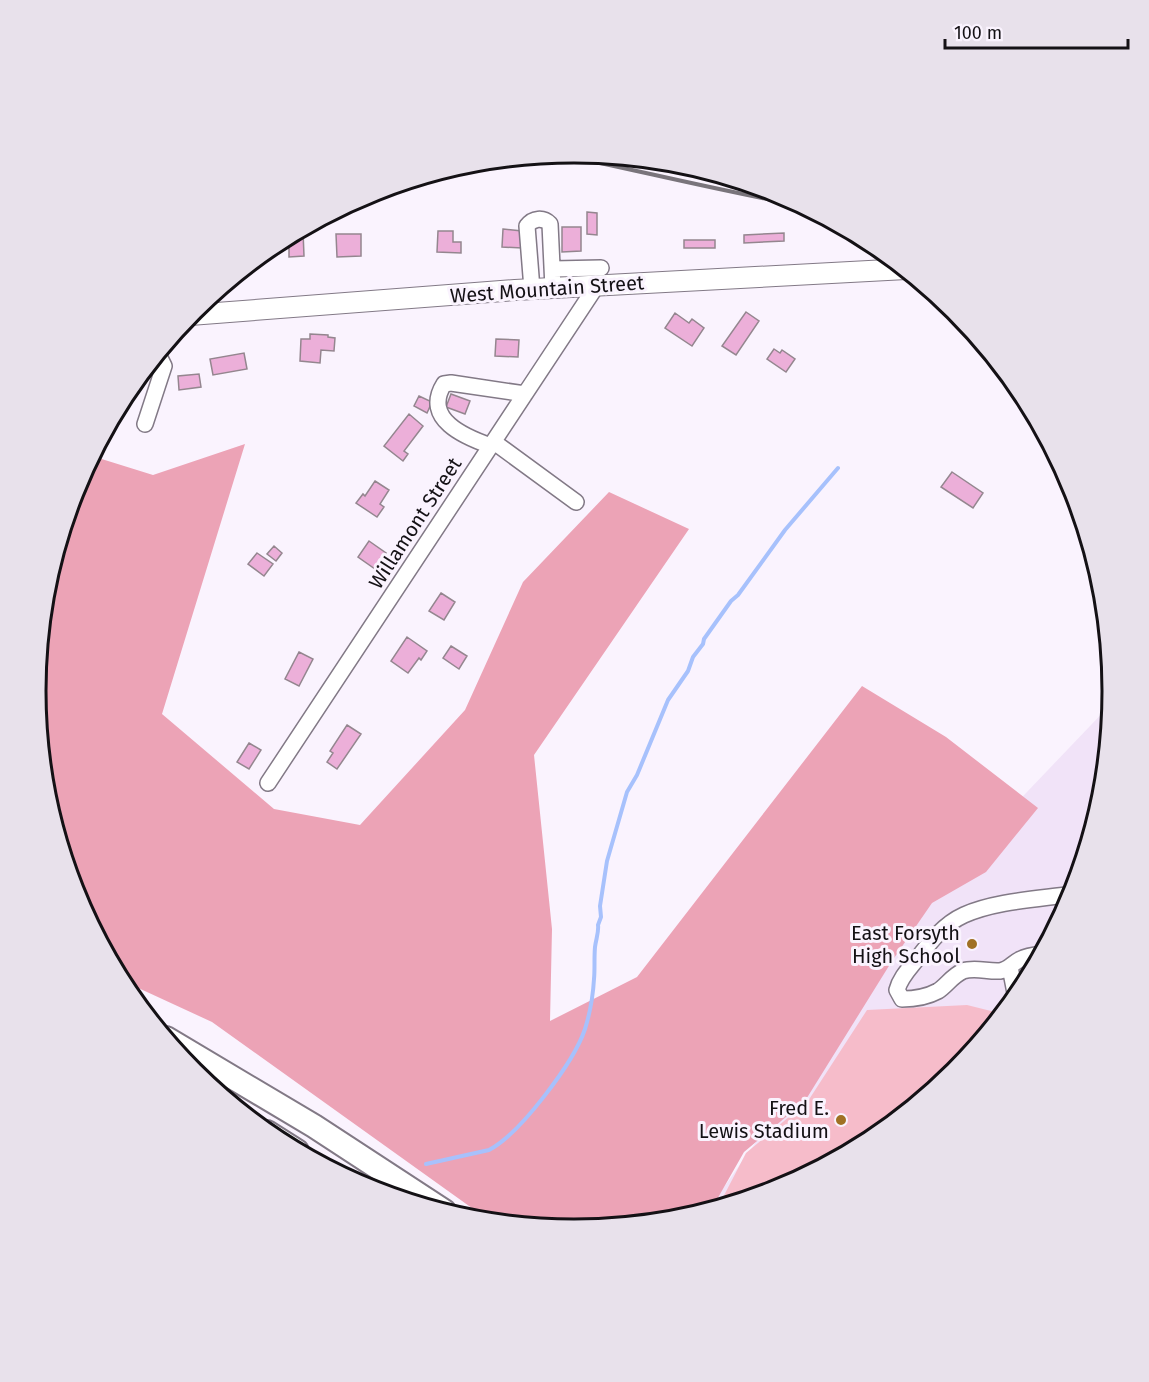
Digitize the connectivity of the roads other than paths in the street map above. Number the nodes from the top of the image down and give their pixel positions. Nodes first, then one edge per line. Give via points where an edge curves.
1 (892, 269) edge
2 (599, 277) junction
3 (553, 278) junction
4 (532, 289) junction
5 (205, 314) edge
6 (162, 362) edge
7 (525, 394) junction
8 (145, 424) dead end
9 (492, 444) junction
10 (576, 502) dead end
11 (268, 783) dead end
12 (1061, 896) edge
13 (1031, 956) edge
14 (1010, 967) junction
15 (1013, 985) edge
16 (190, 1053) edge
17 (421, 1196) edge

1 - 2 main road, West Mountain Street
2 - 3 main road, West Mountain Street
2 - 7 street, Willamont Street
3 - 4 main road, West Mountain Street
3 - 4 street via 550,224 533,220 527,226
4 - 5 main road, West Mountain Street
6 - 8 street
7 - 9 street, Willamont Street
7 - 9 street via 444,384 438,405 445,422 466,436
9 - 10 street
9 - 11 street, Willamont Street
12 - 14 street via 984,908 962,916 929,943 897,990 902,999 915,999 938,991 964,971 1000,971
13 - 14 street
14 - 15 street
16 - 17 highway

